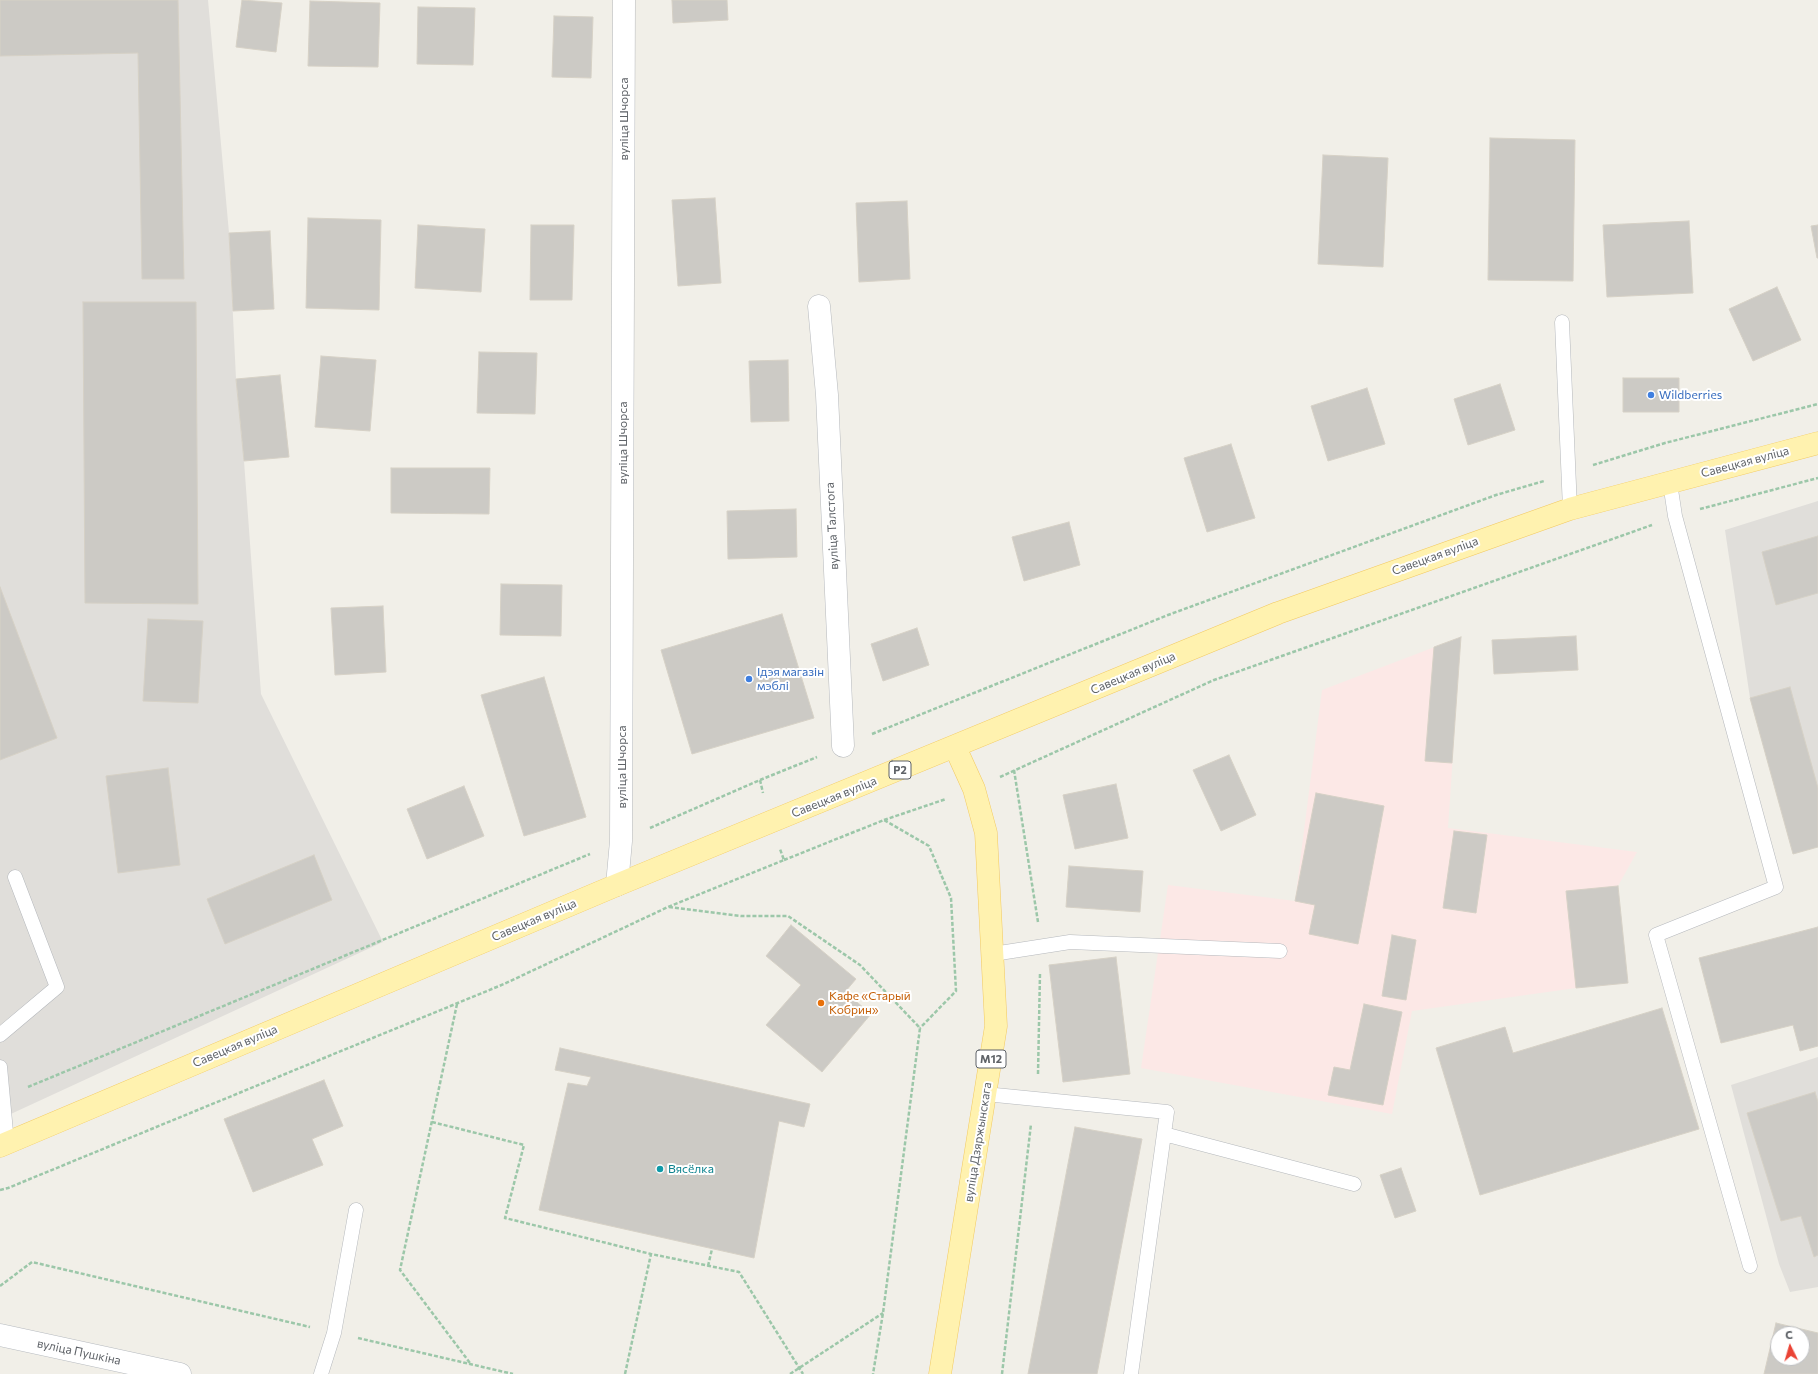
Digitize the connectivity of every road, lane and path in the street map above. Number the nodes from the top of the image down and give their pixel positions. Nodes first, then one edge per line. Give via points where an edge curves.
1 (624, 0) edge
2 (819, 306) dead end
3 (1562, 322) dead end
4 (1818, 443) edge
5 (1818, 478) edge
6 (1670, 483) junction
7 (1570, 509) junction
8 (1675, 516) junction
9 (842, 746) dead end
10 (955, 747) junction
11 (974, 789) junction
12 (884, 820) junction
13 (784, 860) dead end
14 (15, 877) dead end
15 (617, 885) junction
16 (668, 906) dead end
17 (1280, 951) dead end
18 (993, 954) junction
19 (458, 1004) dead end
20 (920, 1028) junction
21 (0, 1035) edge
22 (0, 1067) edge
23 (985, 1094) junction
24 (432, 1122) junction
25 (1164, 1134) junction
26 (4, 1144) edge
27 (1354, 1184) dead end
28 (356, 1210) dead end
29 (712, 1249) dead end
30 (651, 1254) junction
31 (708, 1266) junction
32 (1750, 1266) dead end
33 (0, 1286) edge
34 (883, 1313) junction
35 (334, 1333) junction
36 (0, 1335) edge
37 (470, 1363) junction
38 (799, 1368) junction
39 (180, 1374) edge
40 (321, 1374) edge
41 (513, 1374) edge
42 (624, 1374) edge
43 (790, 1374) edge
44 (803, 1374) edge
45 (873, 1374) edge
46 (940, 1374) edge
47 (1131, 1374) edge

1 - 15 street, вуліца Шчорса via 621,833
2 - 9 street, вуліца Талстога via 827,395
3 - 7 lane
4 - 6 main road, Савецкая вуліца / Р2
5 - 8 path
6 - 7 main road, Савецкая вуліца / Р2
6 - 8 lane
7 - 10 main road, Савецкая вуліца / Р2 via 1278,613
8 - 11 path via 1214,680
8 - 32 lane via 1776,887 1656,935
10 - 11 main road, вуліца Дзяржынскага / М12
10 - 15 main road, Савецкая вуліца / Р2
11 - 12 path
11 - 18 main road, вуліца Дзяржынскага / М12 via 986,833
12 - 13 path
12 - 20 path via 929,846 951,898 956,991
14 - 21 lane via 57,987
15 - 26 main road, Савецкая вуліца / Р2
16 - 20 path via 741,916 788,916 860,965
17 - 18 lane via 1070,942
18 - 23 main road, вуліца Дзяржынскага / М12 via 996,1026
19 - 24 path
20 - 34 path
22 - 26 lane
23 - 25 lane via 1168,1112
23 - 46 main road, вуліца Дзяржынскага / М12
24 - 30 path via 524,1145 505,1218
24 - 37 path via 400,1270
25 - 27 lane
25 - 47 lane
28 - 35 lane
29 - 31 path
30 - 31 path
30 - 42 path
31 - 38 path via 739,1272
33 - 35 path via 32,1262
34 - 38 path
34 - 45 path
35 - 37 path
35 - 40 lane
36 - 39 street, вуліца Пушкіна
37 - 41 path
38 - 43 path
38 - 44 path

